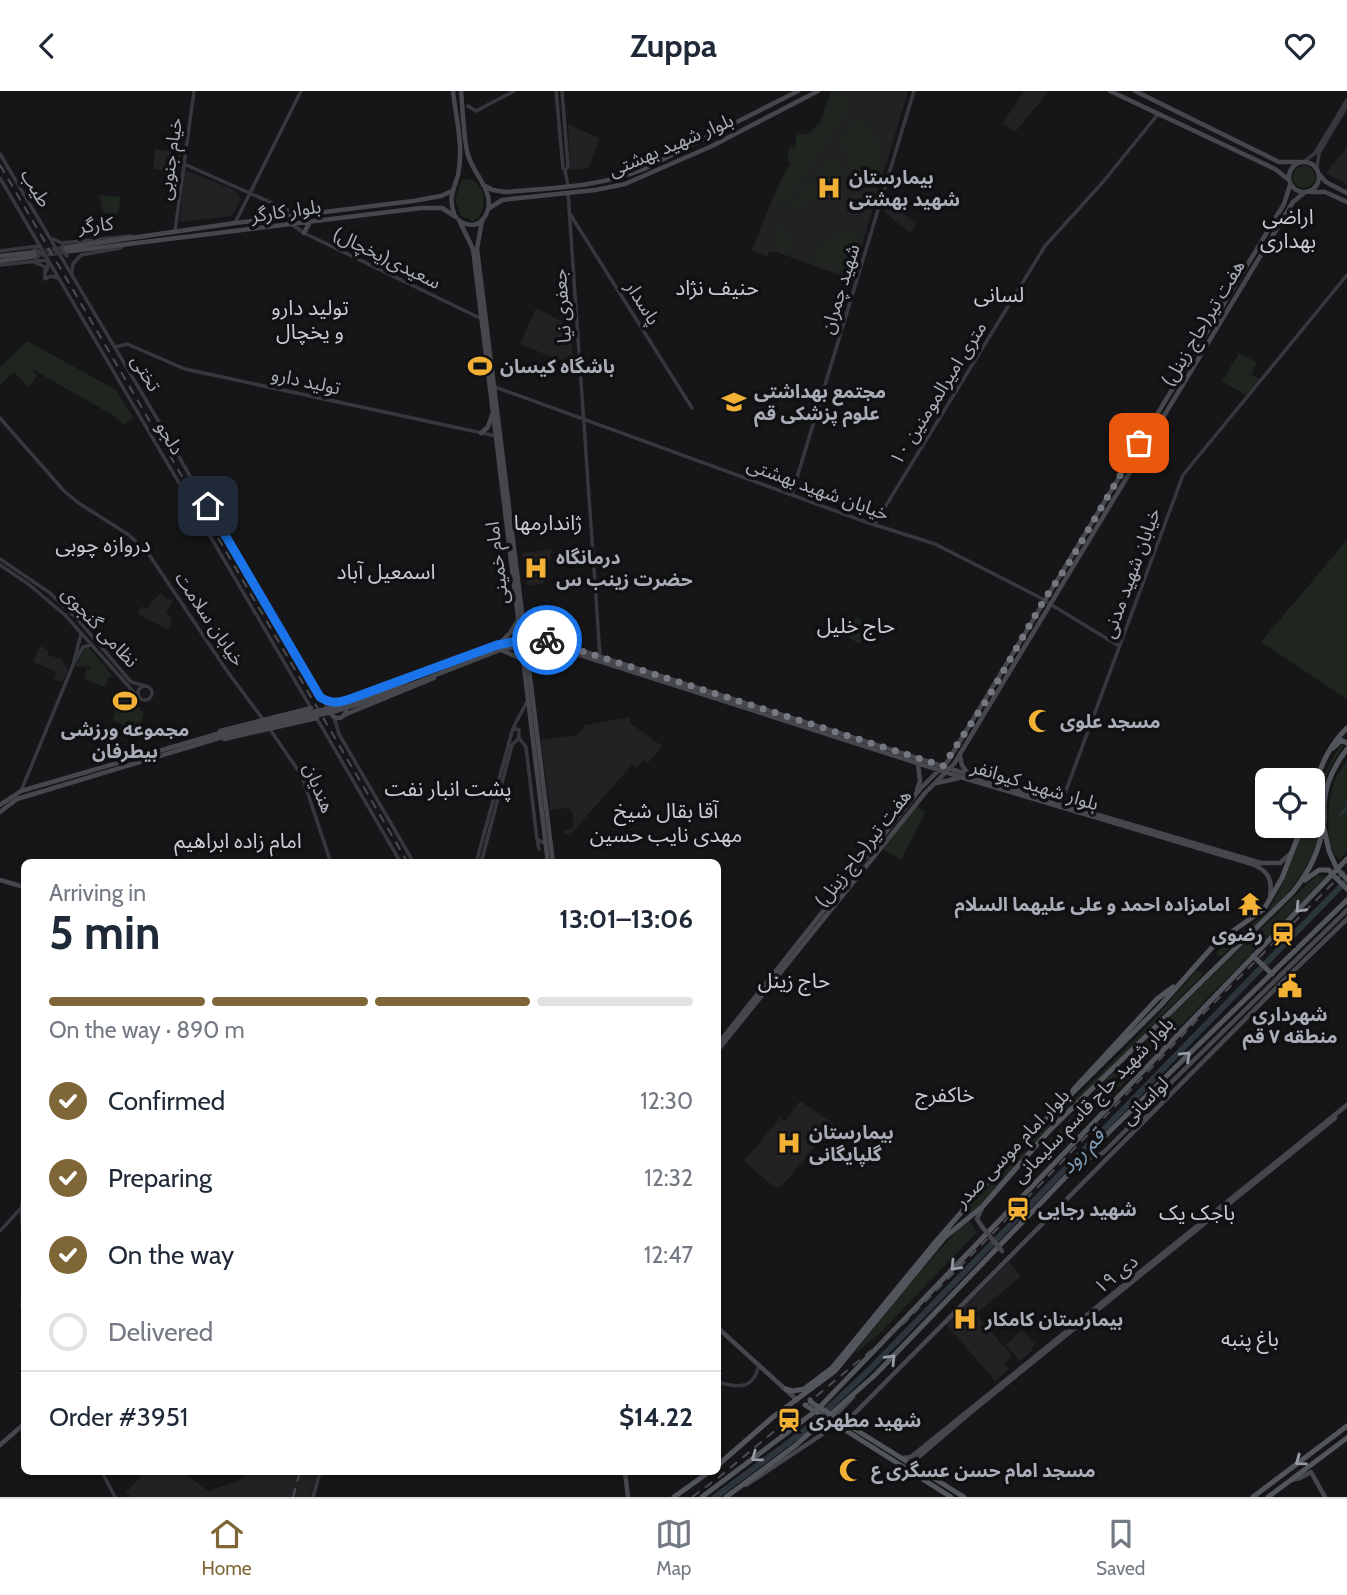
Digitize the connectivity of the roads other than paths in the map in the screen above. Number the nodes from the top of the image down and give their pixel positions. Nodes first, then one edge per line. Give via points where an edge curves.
1 (194, 91) edge
2 (301, 91) edge
3 (453, 91) edge
4 (461, 91) edge
5 (514, 91) edge
6 (556, 91) edge
7 (562, 91) edge
8 (798, 91) edge
9 (818, 91) edge
10 (1110, 91) edge
11 (1135, 91) edge
12 (914, 93) edge
13 (1347, 100) edge
14 (468, 106) dead end
15 (1347, 106) edge
16 (1159, 113) junction
17 (721, 130) junction
18 (734, 134) junction
19 (0, 154) edge
20 (1279, 162) junction
21 (1301, 162) junction
22 (184, 164) junction
23 (1275, 169) junction
24 (565, 170) junction
25 (1318, 171) junction
26 (0, 178) edge
27 (1290, 182) junction
28 (483, 185) junction
29 (1330, 185) junction
30 (568, 189) junction
31 (452, 191) junction
32 (583, 191) junction
33 (498, 192) junction
34 (1307, 192) junction
35 (1325, 193) junction
36 (1347, 193) edge
37 (250, 194) junction
38 (1287, 198) junction
39 (420, 200) junction
40 (500, 201) junction
41 (569, 201) junction
42 (1293, 202) junction
43 (1347, 202) edge
44 (421, 208) junction
45 (488, 209) junction
46 (570, 213) junction
47 (300, 216) junction
48 (457, 219) junction
49 (482, 221) junction
50 (310, 222) junction
51 (235, 223) junction
52 (290, 225) junction
53 (175, 232) junction
54 (304, 233) junction
55 (32, 234) junction
56 (48, 236) junction
57 (136, 237) junction
58 (176, 239) junction
59 (475, 242) junction
60 (116, 243) junction
61 (54, 244) joint
62 (125, 244) junction
63 (39, 246) junction
64 (24, 248) junction
65 (63, 248) junction
66 (86, 253) junction
67 (35, 254) junction
68 (0, 258) edge
69 (48, 260) junction
70 (29, 261) junction
71 (47, 270) junction
72 (72, 274) junction
73 (1347, 275) edge
74 (62, 284) junction
75 (481, 308) junction
76 (471, 315) junction
77 (482, 319) junction
78 (115, 347) junction
79 (492, 387) junction
80 (692, 408) dead end
81 (493, 411) junction
82 (0, 418) edge
83 (585, 418) junction
84 (481, 433) junction
85 (496, 436) junction
86 (792, 494) junction
87 (874, 524) junction
88 (0, 559) edge
89 (0, 565) edge
90 (1044, 600) junction
91 (1050, 603) junction
92 (520, 617) junction
93 (81, 632) junction
94 (537, 638) junction
95 (523, 643) junction
96 (540, 644) junction
97 (92, 645) junction
98 (1119, 646) junction
99 (498, 647) junction
100 (600, 656) junction
101 (524, 658) junction
102 (600, 663) junction
103 (73, 665) junction
104 (443, 669) junction
105 (129, 683) junction
106 (146, 686) junction
107 (320, 697) junction
108 (139, 698) junction
109 (350, 699) junction
110 (528, 700) junction
111 (337, 703) junction
112 (311, 708) junction
113 (354, 710) junction
114 (330, 711) junction
115 (344, 715) junction
116 (334, 717) junction
117 (317, 718) junction
118 (260, 721) junction
119 (270, 728) junction
120 (513, 728) junction
121 (1347, 728) edge
122 (261, 731) junction
123 (519, 738) junction
124 (1347, 743) edge
125 (190, 744) junction
126 (1347, 750) edge
127 (960, 755) junction
128 (1325, 756) junction
129 (917, 763) junction
130 (941, 768) junction
131 (1321, 768) edge
132 (948, 771) junction
133 (965, 776) junction
134 (933, 785) junction
135 (923, 791) junction
136 (1325, 791) edge
137 (21, 792) junction
138 (915, 797) junction
139 (0, 805) edge
140 (1060, 806) junction
141 (0, 812) edge
142 (1325, 829) edge
143 (1160, 835) junction
144 (1297, 838) edge
145 (1320, 838) edge
146 (537, 839) junction
147 (546, 844) junction
148 (539, 849) dead end
149 (1291, 854) junction
150 (330, 859) edge
151 (399, 859) edge
152 (412, 859) edge
153 (479, 859) edge
154 (479, 859) edge
155 (549, 859) edge
156 (549, 859) edge
157 (1347, 859) edge
158 (1332, 871) junction
159 (1347, 879) edge
160 (0, 880) edge
161 (1300, 884) junction
162 (21, 886) edge
163 (1347, 889) edge
164 (1347, 900) edge
165 (1269, 902) junction
166 (1347, 910) edge
167 (1347, 919) edge
168 (1211, 949) junction
169 (1253, 956) junction
170 (1224, 959) junction
171 (1193, 969) junction
172 (1272, 974) junction
173 (1206, 977) junction
174 (721, 1040) edge
175 (721, 1046) edge
176 (1195, 1059) junction
177 (1202, 1064) junction
178 (1347, 1107) edge
179 (1134, 1108) junction
180 (1153, 1114) junction
181 (1138, 1115) joint
182 (1112, 1144) junction
183 (1095, 1147) junction
184 (1017, 1149) junction
185 (1030, 1155) junction
186 (1083, 1160) junction
187 (982, 1207) junction
188 (21, 1208) edge
189 (961, 1213) junction
190 (967, 1219) junction
191 (982, 1229) junction
192 (0, 1231) edge
193 (1005, 1254) junction
194 (1071, 1330) junction
195 (721, 1331) edge
196 (758, 1364) junction
197 (721, 1383) edge
198 (863, 1386) junction
199 (786, 1389) junction
200 (803, 1394) junction
201 (843, 1425) junction
202 (1347, 1426) edge
203 (21, 1427) edge
204 (1347, 1438) edge
205 (0, 1445) edge
206 (900, 1457) junction
207 (721, 1462) edge
208 (915, 1467) junction
209 (104, 1475) edge
210 (319, 1475) edge
211 (625, 1475) edge
212 (705, 1475) edge
213 (1290, 1481) junction
214 (115, 1497) edge
215 (313, 1497) edge
216 (628, 1497) edge
217 (674, 1497) edge
218 (702, 1497) edge
219 (726, 1497) edge
220 (951, 1497) edge
221 (964, 1497) edge
222 (1253, 1497) edge
223 (1268, 1497) edge
224 (1325, 1497) edge

1 - 22 street, خیام جنوبی
2 - 37 street
3 - 31 main road via 460,159
4 - 28 main road via 467,152
5 - 14 street via 476,111
6 - 24 street
7 - 24 street
8 - 17 main road, بلوار شهید بهشتی
9 - 18 main road, بلوار شهید بهشتی
10 - 16 main road
11 - 20 main road
12 - 86 street, شهید چمران
13 - 21 street via 1315,153
15 - 25 street via 1319,153
16 - 23 main road
16 - 87 street, ۱۰ متری امیرالمومنین via 1045,246
17 - 18 main road via 720,136
17 - 30 main road, بلوار شهید بهشتی via 633,173
18 - 32 main road, بلوار شهید بهشتی via 635,180
19 - 56 street, طیب
20 - 21 main road
20 - 23 main road via 1281,167
21 - 25 main road
21 - 27 main road via 1290,169
22 - 37 street
22 - 53 street, خیام جنوبی
23 - 27 main road
24 - 30 street, جعفری نیا
25 - 29 main road
25 - 34 main road via 1318,185
26 - 55 street, دلجو
27 - 34 main road via 1294,189
27 - 38 main road, هفت تیر(حاج زینل)
28 - 33 main road, بلوار شهید بهشتی
28 - 45 main road
29 - 35 main road via 1324,187
29 - 36 main road
30 - 32 main road, بلوار شهید بهشتی
30 - 33 main road, بلوار شهید بهشتی
30 - 40 main road, بلوار شهید بهشتی
30 - 41 street, جعفری نیا
31 - 39 main road, بلوار کارگر
31 - 48 main road
32 - 41 street
33 - 40 main road
34 - 35 main road
34 - 42 main road, هفت تیر(حاج زینل)
35 - 43 main road
37 - 47 street
37 - 51 street
38 - 42 main road
38 - 90 main road, هفت تیر(حاج زینل)
39 - 44 main road via 427,204
39 - 47 main road, بلوار کارگر
40 - 45 main road, بلوار شهید بهشتی
41 - 46 street, جعفری نیا
42 - 91 main road, هفت تیر(حاج زینل)
44 - 48 main road, بلوار کارگر via 442,208
44 - 50 main road, بلوار کارگر
45 - 49 main road, امام خمینی
46 - 80 street, پاسدار
46 - 83 street, جعفری نیا
47 - 51 main road, بلوار کارگر
48 - 49 main road, بلوار کارگر via 472,226
48 - 59 main road, امام خمینی
49 - 59 main road, امام خمینی
50 - 52 main road, بلوار کارگر
50 - 54 main road
51 - 53 main road, بلوار کارگر
52 - 54 street, سعیدی(یخچال)
52 - 58 main road, بلوار کارگر
53 - 57 main road, بلوار کارگر
53 - 58 main road
54 - 76 street, سعیدی(یخچال)
55 - 63 street, دلجو
55 - 64 street via 32,242
56 - 61 street, طیب
56 - 65 street
57 - 60 main road, بلوار کارگر
57 - 65 street, کارگر
58 - 62 main road, بلوار کارگر
59 - 75 main road, امام خمینی
59 - 79 main road, امام خمینی
60 - 62 main road, بلوار کارگر
60 - 65 main road
61 - 72 street, تختی
62 - 66 street
63 - 67 street
63 - 69 street, دلجو
64 - 67 street
64 - 68 street
65 - 66 street
66 - 72 street via 75,260
67 - 68 main road
67 - 69 street
67 - 70 street
68 - 70 street
69 - 71 street
69 - 74 street, دلجو
70 - 71 street
71 - 74 street via 46,279 55,277
72 - 78 street, تختی
73 - 98 street, خیابان شهید مدنی via 1183,475
74 - 112 street, دلجو
75 - 76 street
75 - 77 main road, امام خمینی
76 - 77 street, سعیدی(یخچال)
77 - 79 main road, امام خمینی
78 - 84 street, تولید دارو via 127,344 185,369
78 - 107 street, تختی
79 - 81 main road, امام خمینی
79 - 83 street, خیابان شهید بهشتی
79 - 92 main road, امام خمینی
81 - 84 main road
81 - 85 main road, امام خمینی
82 - 118 street, خیابان سلامت via 64,491 148,553
83 - 86 street, خیابان شهید بهشتی
83 - 100 street, جعفری نیا
84 - 85 street, تولید دارو
85 - 92 main road, امام خمینی
86 - 87 street, خیابان شهید بهشتی
87 - 90 street, خیابان شهید بهشتی via 944,548
88 - 105 street, نظامی گنجوی via 63,605 100,643
89 - 93 street, نظامی گنجوی via 52,603
90 - 91 street, خیابان شهید بهشتی
90 - 130 main road, هفت تیر(حاج زینل)
91 - 98 street, خیابان شهید بهشتی
91 - 127 main road, هفت تیر(حاج زینل)
92 - 94 main road
92 - 95 main road, امام خمینی
92 - 99 main road
93 - 97 street, نظامی گنجوی
93 - 103 street
94 - 95 main road, بلوار شهید کیوانفر
94 - 100 main road, بلوار شهید کیوانفر
95 - 96 main road, بلوار شهید کیوانفر
95 - 99 main road
95 - 101 main road, امام خمینی
96 - 101 main road
96 - 102 main road, بلوار شهید کیوانفر
97 - 103 street via 83,647
97 - 105 street, نظامی گنجوی
98 - 140 street, خیابان شهید مدنی
99 - 101 main road
99 - 104 main road
100 - 102 main road
100 - 130 main road, بلوار شهید کیوانفر
101 - 110 main road, امام خمینی
101 - 155 main road, امام خمینی
102 - 129 main road, بلوار شهید کیوانفر
103 - 137 street
104 - 109 main road via 426,670
104 - 113 main road via 436,678
104 - 125 main road, bridge via 376,696
105 - 106 street, نظامی گنجوی
105 - 108 street, نظامی گنجوی
106 - 108 street via 138,691
106 - 108 street via 152,690 151,698
107 - 111 street
107 - 114 street, تختی
109 - 111 main road
109 - 113 main road via 348,706
110 - 120 street
110 - 147 main road, امام خمینی
111 - 114 main road
111 - 115 main road via 344,706
112 - 117 street, دلجو
112 - 118 main road
113 - 115 main road
114 - 116 main road
115 - 116 main road
116 - 152 street via 339,734
117 - 119 main road
117 - 151 street, دلجو
118 - 119 street, خیابان سلامت
118 - 122 main road
118 - 125 main road via 200,737
119 - 122 main road
119 - 150 street, هندیان via 302,776
120 - 123 street via 519,730
120 - 153 street
121 - 128 main road
122 - 125 main road
123 - 146 street via 526,747
123 - 154 street via 512,745
124 - 128 main road via 1341,740
125 - 137 main road
125 - 141 main road via 17,799
126 - 136 main road, بلوار امام موسی صدر
127 - 132 main road, هفت تیر(حاج زینل)
127 - 133 main road
128 - 131 main road
129 - 130 main road, بلوار شهید کیوانفر
129 - 138 main road via 920,782
130 - 132 main road, بلوار شهید کیوانفر
130 - 135 main road, هفت تیر(حاج زینل)
132 - 133 main road, بلوار شهید کیوانفر
132 - 134 main road, هفت تیر(حاج زینل)
133 - 134 main road
133 - 140 main road, بلوار شهید کیوانفر
134 - 135 main road, هفت تیر(حاج زینل)
135 - 138 main road, هفت تیر(حاج زینل)
135 - 175 main road, هفت تیر(حاج زینل)
137 - 139 main road
138 - 174 main road, هفت تیر(حاج زینل)
140 - 143 main road, بلوار شهید کیوانفر
142 - 158 main road
143 - 149 main road, بلوار شهید کیوانفر via 1261,863 1280,863
143 - 165 main road, بلوار شهید کیوانفر via 1259,867 1271,882
144 - 149 main road
145 - 161 main road, بلوار امام موسی صدر
146 - 147 street
146 - 148 street
147 - 156 main road, امام خمینی
149 - 165 main road
157 -> 169 main road, بلوار شهید حاج قاسم سلیمانی
158 - 159 main road, bridge
158 - 161 main road via 1319,870
158 - 163 main road, bridge
160 - 162 main road
161 - 170 main road, بلوار امام موسی صدر
164 - 172 main road, بلوار شهید حاج قاسم سلیمانی
165 - 168 main road
166 - 176 main road, لواسانی
167 - 177 main road, لواسانی
168 - 170 main road via 1215,960
168 - 171 main road
169 - 172 main road
169 -> 218 main road, بلوار شهید حاج قاسم سلیمانی via 817,1410
170 - 173 main road, بلوار امام موسی صدر
171 - 173 main road via 1203,968
171 - 184 main road, بلوار امام موسی صدر via 1157,999
179 -> 172 main road, بلوار شهید حاج قاسم سلیمانی
173 - 185 main road, بلوار امام موسی صدر
176 - 177 main road
176 - 181 main road, لواسانی
177 - 180 main road, لواسانی
178 - 194 main road, ۱۹ دی
179 - 181 main road
179 - 183 main road, بلوار شهید حاج قاسم سلیمانی
180 - 182 main road via 1134,1122
180 - 193 main road, لواسانی
182 - 183 main road via 1101,1150
182 - 186 main road via 1103,1153
183 - 186 main road, بلوار شهید حاج قاسم سلیمانی
184 - 185 main road via 1025,1147
184 - 189 main road, بلوار امام موسی صدر
185 - 187 main road, بلوار امام موسی صدر
198 -> 186 main road, بلوار شهید حاج قاسم سلیمانی
187 - 190 main road, بلوار امام موسی صدر
187 - 191 main road via 977,1219
188 - 192 street
189 - 190 main road
189 - 200 main road, بلوار امام موسی صدر via 832,1368
190 - 191 main road
190 - 200 main road, بلوار امام موسی صدر via 940,1243 843,1362
191 - 193 main road, bridge
193 - 201 main road, لواسانی
194 - 206 main road, ۱۹ دی via 911,1457
194 - 208 main road, ۱۹ دی via 915,1459
195 - 196 main road
196 - 197 street via 757,1374 746,1385 737,1388
196 - 199 main road
198 - 219 main road, بلوار شهید حاج قاسم سلیمانی via 796,1445
198 - 219 main road via 829,1422 827,1431
199 - 200 main road
199 - 200 main road
200 - 201 main road, bridge
200 - 201 main road, bridge via 805,1405
200 - 207 main road
201 - 206 main road
201 - 220 main road
202 -> 222 main road
203 - 205 main road
204 - 213 main road
206 - 208 main road
208 - 221 main road
209 - 214 street
210 - 215 street
211 - 216 main road
212 - 217 main road
213 - 223 main road
213 - 224 main road via 1311,1472

